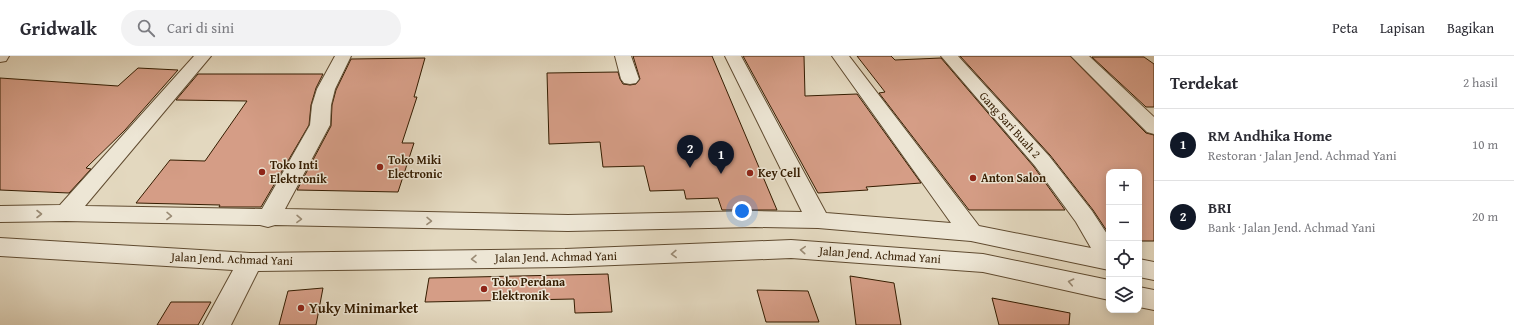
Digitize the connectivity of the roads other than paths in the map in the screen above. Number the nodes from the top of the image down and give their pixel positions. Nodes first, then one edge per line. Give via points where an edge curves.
1 (203, 56) edge
2 (343, 56) edge
3 (623, 56) edge
4 (733, 56) edge
5 (840, 56) edge
6 (949, 56) edge
7 (1079, 56) edge
8 (630, 79) dead end
9 (1154, 128) edge
10 (0, 214) edge
11 (66, 214) junction
12 (268, 219) junction
13 (818, 220) junction
14 (971, 233) junction
15 (0, 247) edge
16 (1106, 252) edge
17 (1106, 260) edge
18 (250, 262) junction
19 (1142, 269) edge
20 (1154, 271) edge
21 (1106, 289) edge
22 (1142, 298) edge
23 (1154, 300) edge
24 (217, 325) edge

1 - 11 street
2 - 12 street via 325,85 320,108 320,125
3 - 8 street
4 - 13 street
5 - 14 street
6 - 16 street, Gang Sari Buah 2 via 1042,161 1084,217
7 - 9 street
10 -> 11 street
11 -> 12 street
12 -> 13 street via 568,224 755,219
13 - 14 street
14 - 17 street
15 - 18 street, Jalan Jend. Achmad Yani
21 -> 18 street, Jalan Jend. Achmad Yani via 983,263 791,249 565,258
18 - 24 street
19 - 20 street
22 - 23 street

